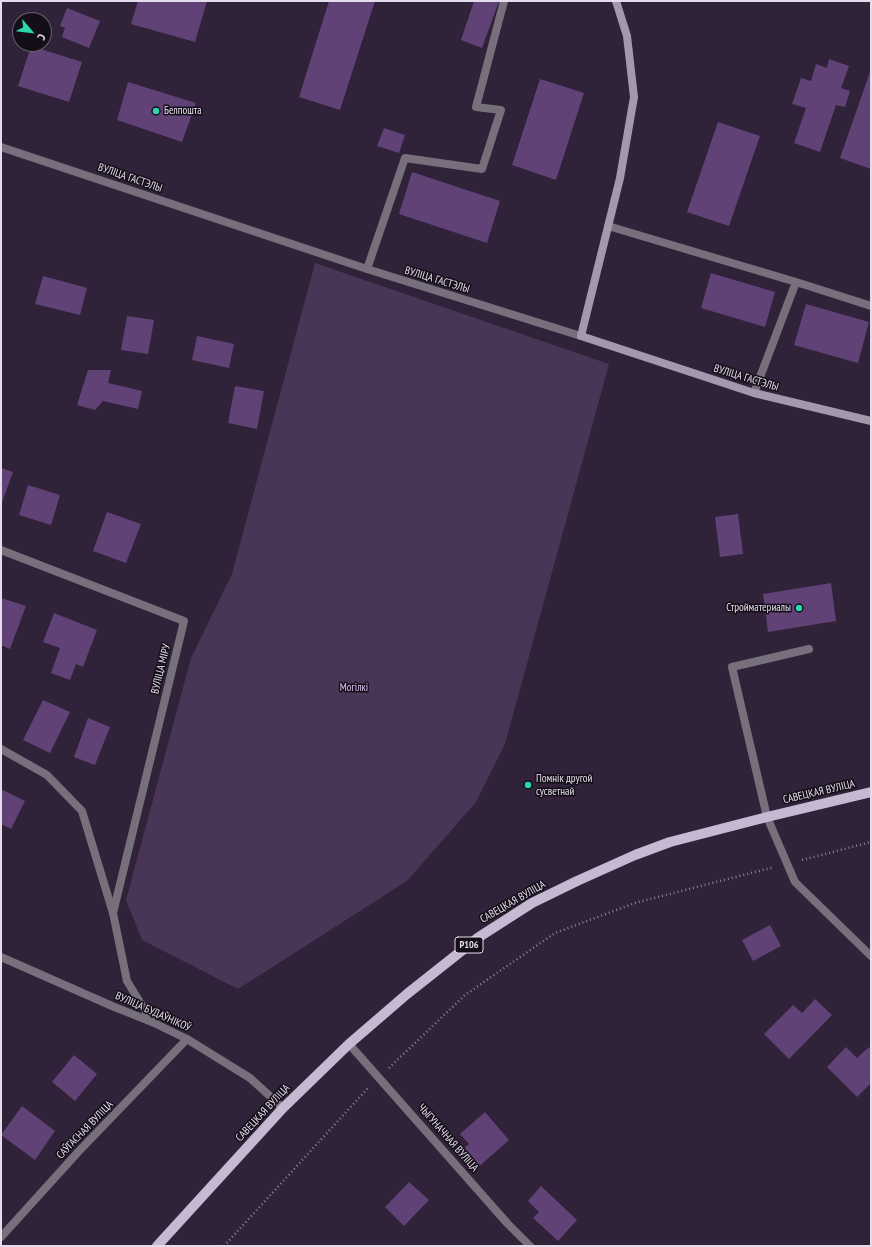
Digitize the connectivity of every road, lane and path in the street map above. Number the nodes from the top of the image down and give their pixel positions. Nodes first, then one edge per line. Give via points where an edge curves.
1 (504, 1) edge
2 (616, 1) edge
3 (1, 147) edge
4 (608, 226) junction
5 (367, 269) junction
6 (796, 282) junction
7 (871, 306) edge
8 (581, 336) junction
9 (754, 393) junction
10 (871, 421) edge
11 (1, 550) edge
12 (809, 649) dead end
13 (1, 749) edge
14 (871, 792) edge
15 (767, 817) junction
16 (871, 842) edge
17 (787, 864) junction
18 (113, 914) junction
19 (871, 956) edge
20 (1, 957) edge
21 (152, 1022) junction
22 (187, 1039) junction
23 (349, 1044) junction
24 (379, 1077) junction
25 (283, 1108) junction
26 (1, 1237) edge
27 (157, 1246) edge
28 (224, 1246) edge
29 (530, 1246) edge

1 - 5 street via 476,107 501,110 482,169 405,158
2 - 4 street via 627,36 634,97 620,178
3 - 5 street, ВУЛІЦА ГАСТЭЛЫ
4 - 6 street
4 - 8 street
5 - 8 street, ВУЛІЦА ГАСТЭЛЫ
6 - 7 street
6 - 9 street
8 - 9 street, ВУЛІЦА ГАСТЭЛЫ
9 - 10 street, ВУЛІЦА ГАСТЭЛЫ
11 - 18 street, ВУЛІЦА МІРУ via 184,621
12 - 15 street via 732,667
13 - 18 street via 47,775 82,811
14 - 15 main road, САВЕЦКАЯ ВУЛІЦА / Р106
15 - 17 street
15 - 23 main road, САВЕЦКАЯ ВУЛІЦА / Р106 via 670,842 635,855 532,903 479,937
16 - 17 path
17 - 19 street via 795,882
17 - 24 path via 634,903 555,933 465,996
18 - 21 street via 127,981
20 - 21 street, ВУЛІЦА БУДАЎНІКОЎ
21 - 22 street, ВУЛІЦА БУДАЎНІКОЎ
22 - 25 street, ВУЛІЦА БУДАЎНІКОЎ via 250,1078
22 - 26 street, САЎГАСНАЯ ВУЛІЦА
23 - 24 street, ЧЫГУНАЧНАЯ ВУЛІЦА
23 - 25 main road, САВЕЦКАЯ ВУЛІЦА / Р106
24 - 28 path
24 - 29 street, ЧЫГУНАЧНАЯ ВУЛІЦА
25 - 27 main road, САВЕЦКАЯ ВУЛІЦА / Р106

